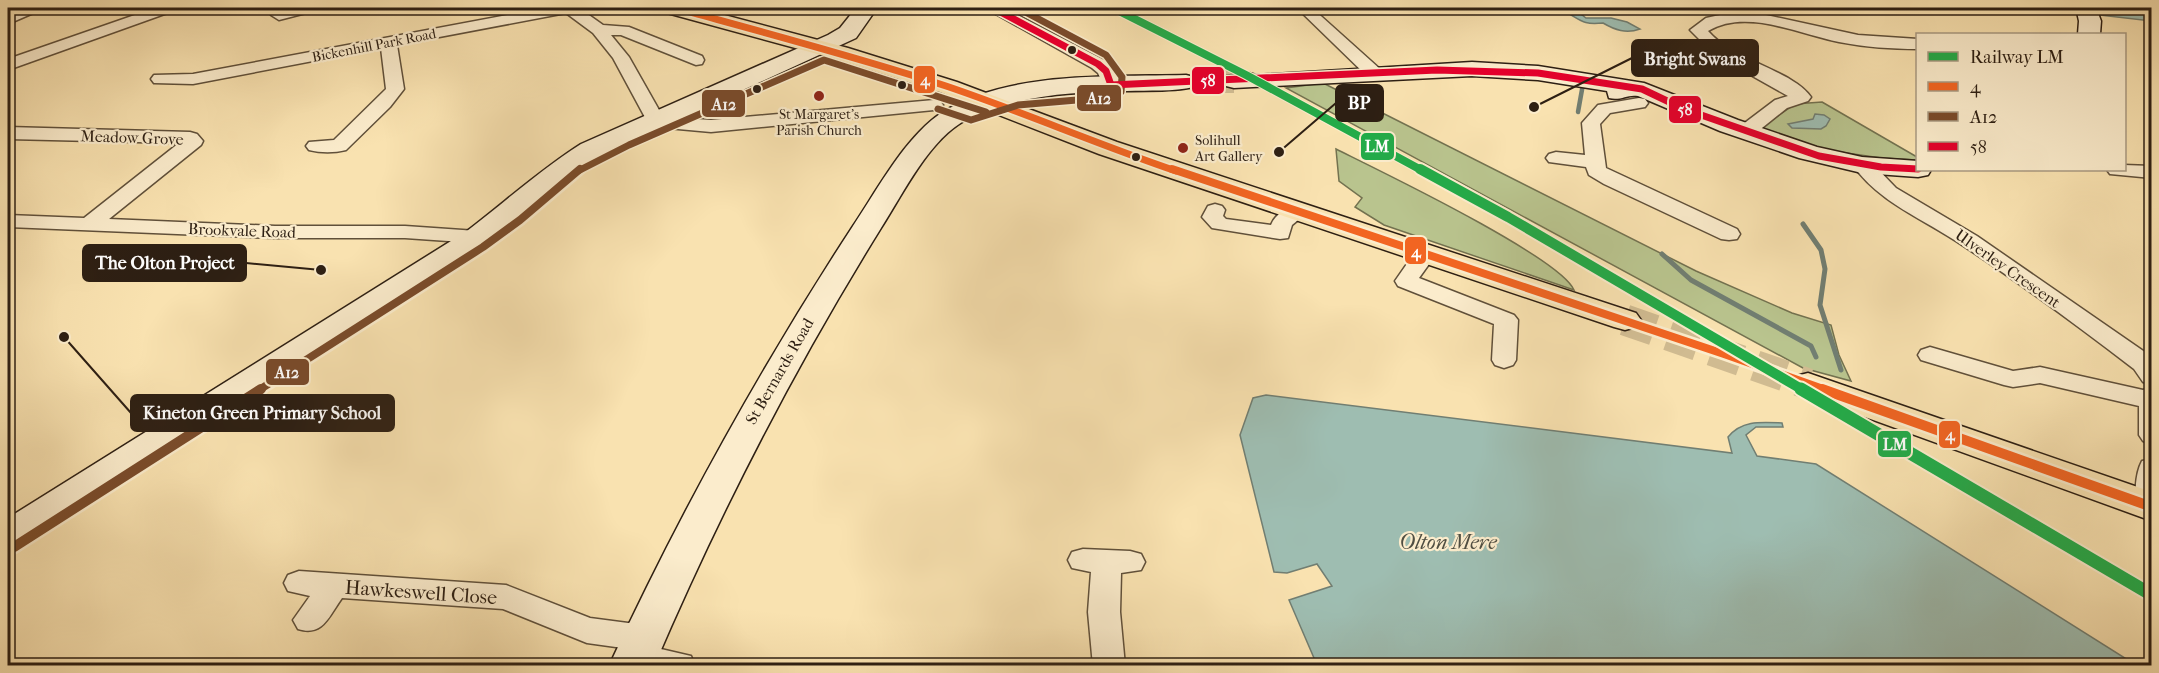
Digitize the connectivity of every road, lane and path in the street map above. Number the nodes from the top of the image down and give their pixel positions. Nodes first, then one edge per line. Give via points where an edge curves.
1 (33, 8) edge
2 (168, 8) edge
3 (309, 8) edge
4 (569, 8) edge
5 (669, 8) edge
6 (675, 8) edge
7 (866, 8) edge
8 (993, 8) edge
9 (1304, 8) edge
10 (279, 15) dead end
11 (8, 20) edge
12 (599, 30) junction
13 (388, 43) junction
14 (1916, 44) edge
15 (816, 50) junction
16 (696, 60) dead end
17 (8, 64) edge
18 (1374, 73) junction
19 (162, 85) dead end
20 (1111, 85) junction
21 (1631, 97) junction
22 (934, 105) dead end
23 (981, 105) junction
24 (656, 121) junction
25 (1745, 132) junction
26 (8, 133) edge
27 (316, 146) dead end
28 (1557, 158) dead end
29 (1595, 162) junction
30 (1862, 164) junction
31 (1916, 169) edge
32 (2126, 171) edge
33 (2151, 172) edge
34 (1215, 210) dead end
35 (1299, 210) junction
36 (8, 221) edge
37 (89, 224) junction
38 (1729, 234) dead end
39 (477, 237) junction
40 (1426, 253) junction
41 (1624, 320) tunnel mouth
42 (1930, 355) dead end
43 (1504, 360) dead end
44 (1808, 384) tunnel mouth
45 (2151, 391) edge
46 (2151, 435) edge
47 (2151, 468) edge
48 (2151, 506) edge
49 (8, 537) edge
50 (1107, 561) dead end
51 (299, 583) dead end
52 (334, 586) junction
53 (309, 620) dead end
54 (636, 652) edge
55 (679, 666) edge
56 (1109, 666) edge

1 - 11 street
2 - 17 street
3 - 10 street
4 - 12 street
4 - 13 street, Bickenhill Park Road
5 - 15 highway
6 - 15 highway
7 - 15 street via 848,33
8 - 20 street via 1098,64 1106,71
9 - 18 street
12 - 16 street via 622,30
12 - 24 street via 621,57
13 - 19 street, Bickenhill Park Road
13 - 27 street via 395,83 391,95 339,146
14 - 25 street via 1851,39 1753,18 1704,25 1698,30 1721,53 1768,75 1802,97 1781,104
15 - 23 highway
15 - 24 street
18 - 20 street, St Bernards Road
18 - 21 street, St Bernards Road via 1538,73 1592,81
20 - 23 street, St Bernards Road via 1031,90
21 - 25 street, St Bernards Road via 1684,109
21 - 29 street via 1604,110 1591,123
22 - 24 street via 711,126
23 - 35 highway via 1042,132 1108,148
23 - 54 street, St Bernards Road via 956,115 938,129 907,166 807,321 695,525
24 - 39 street via 572,160
25 - 30 street, St Bernards Road via 1819,156
26 - 37 street, Meadow Grove via 194,141
28 - 29 street
29 - 38 street via 1596,171 1688,223
30 - 31 street, St Bernards Road
30 - 45 street, Ulverley Crescent via 1880,187 1946,225 2143,363
32 - 33 street
34 - 35 street via 1212,217 1219,224 1280,233 1282,222
35 - 40 highway
36 - 37 street, Brookvale Road
37 - 39 street, Brookvale Road
39 - 49 street
40 - 41 highway
40 - 43 street via 1406,281 1506,320
42 - 45 street via 2013,379 2040,375
44 - 48 highway
45 - 46 street
47 - 48 street
50 - 56 street via 1104,612
51 - 52 street, Hawkeswell Close
52 - 53 street, Hawkeswell Close
52 - 54 street, Hawkeswell Close via 506,597 587,630 628,636
54 - 55 street, Hawkeswell Close

